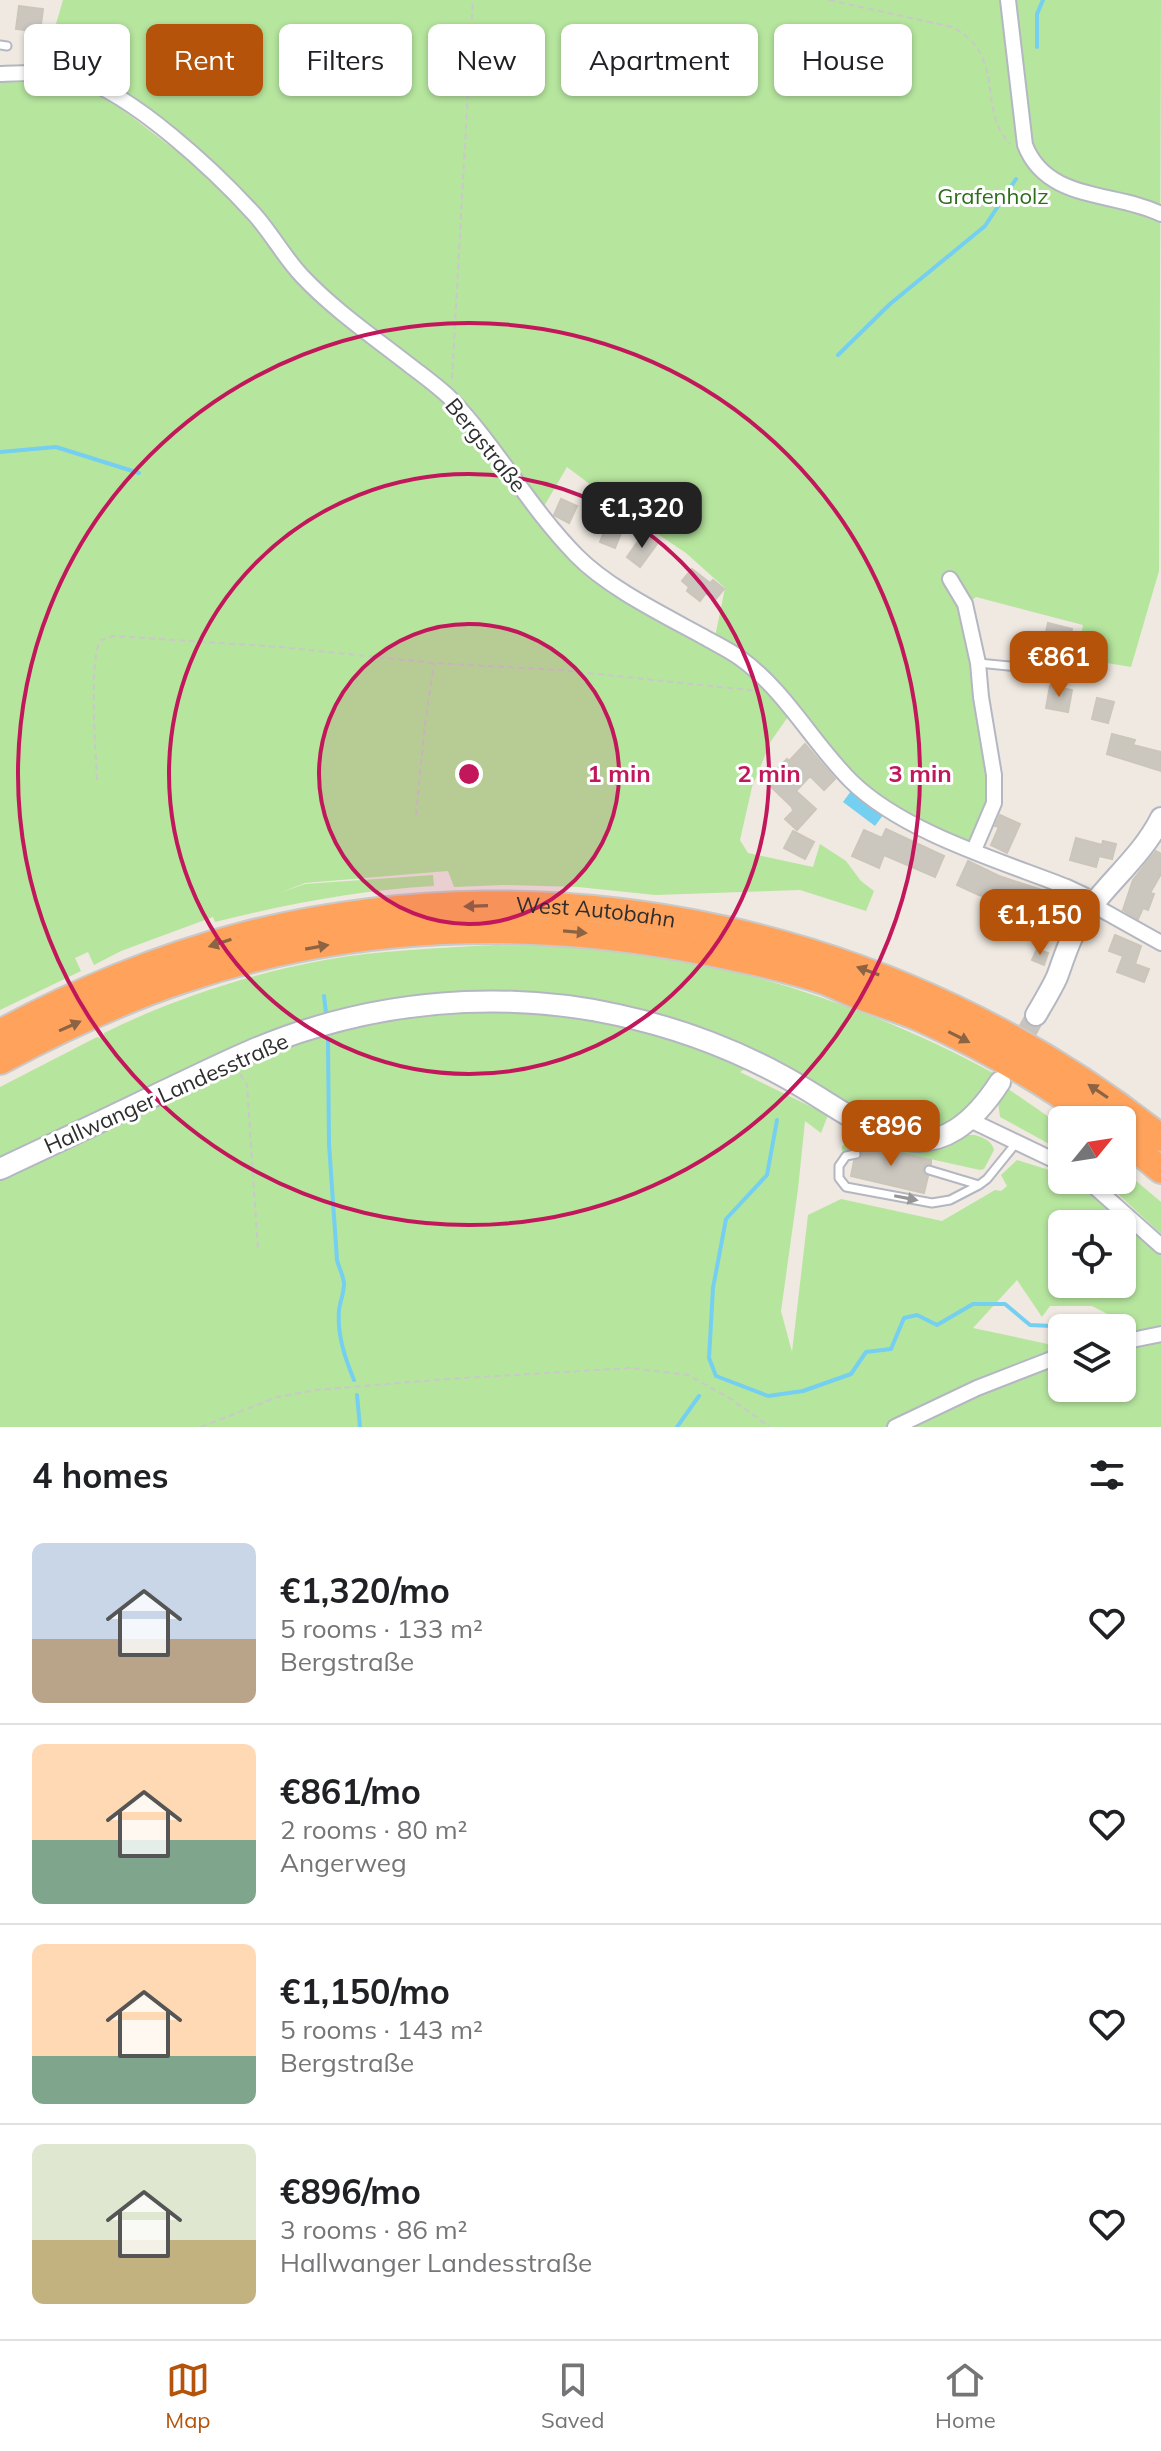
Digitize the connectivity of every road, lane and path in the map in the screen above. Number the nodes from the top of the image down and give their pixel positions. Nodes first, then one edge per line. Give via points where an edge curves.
1 (473, 0) edge
2 (829, 0) edge
3 (1008, 0) edge
4 (0, 74) edge
5 (1025, 145) junction
6 (1161, 214) edge
7 (448, 396) junction
8 (950, 579) dead end
9 (434, 663) junction
10 (978, 663) junction
11 (1040, 669) dead end
12 (779, 694) junction
13 (97, 780) dead end
14 (416, 815) dead end
15 (1161, 818) edge
16 (974, 850) junction
17 (1093, 903) junction
18 (1161, 943) edge
19 (1036, 1015) tunnel mouth
20 (0, 1033) edge
21 (231, 1059) junction
22 (0, 1061) edge
23 (1000, 1082) dead end
24 (1076, 1106) edge
25 (970, 1120) junction
26 (1161, 1138) edge
27 (1017, 1142) junction
28 (1136, 1149) edge
29 (856, 1154) dead end
30 (1048, 1157) edge
31 (0, 1169) edge
32 (929, 1170) dead end
33 (1161, 1170) edge
34 (979, 1185) junction
35 (1103, 1194) edge
36 (1161, 1246) edge
37 (258, 1251) dead end
38 (1161, 1334) edge
39 (1136, 1339) edge
40 (1048, 1360) edge
41 (201, 1427) edge
42 (770, 1427) edge
43 (895, 1427) edge

1 - 7 path via 454,370
2 - 5 path via 968,35 985,62 1006,141 1014,148
3 - 5 street
4 - 7 street, Bergstraße via 74,77 117,95 224,183 300,274
5 - 6 street via 1037,167 1055,182
7 - 12 street, Bergstraße via 578,557 628,594 740,658
8 - 10 street via 965,604
9 - 12 path via 559,670
9 - 13 path via 106,637 96,649
9 - 14 path
10 - 11 lane
10 - 16 street via 994,803
12 - 16 street, Bergstraße via 852,782 877,803 909,823
15 - 17 street via 1140,852
16 - 17 street, Bergstraße via 1067,887
17 - 18 street, Bergstraße
17 - 19 street
26 -> 20 highway, West Autobahn via 1023,1043 884,977 740,932 582,908 427,908 242,936 141,969
21 - 25 street, Hallwanger Landesstraße via 313,1028 378,1012 474,1001 544,1004 619,1015 743,1056 860,1124 897,1139 939,1137
21 - 31 street, Hallwanger Landesstraße
21 - 37 path via 247,1085
22 -> 24 highway, West Autobahn via 119,1004 251,960 397,935 549,930 679,946 824,981 975,1045
23 - 25 street, Hallwanger Landesstraße
25 - 27 street
27 - 30 street
27 - 34 lane
28 - 33 highway
29 -> 34 lane via 846,1156 839,1166 846,1187 932,1203
32 - 34 lane
35 - 36 street
38 - 39 street
40 - 43 street
41 - 42 path via 277,1397 316,1390 631,1368 688,1375

